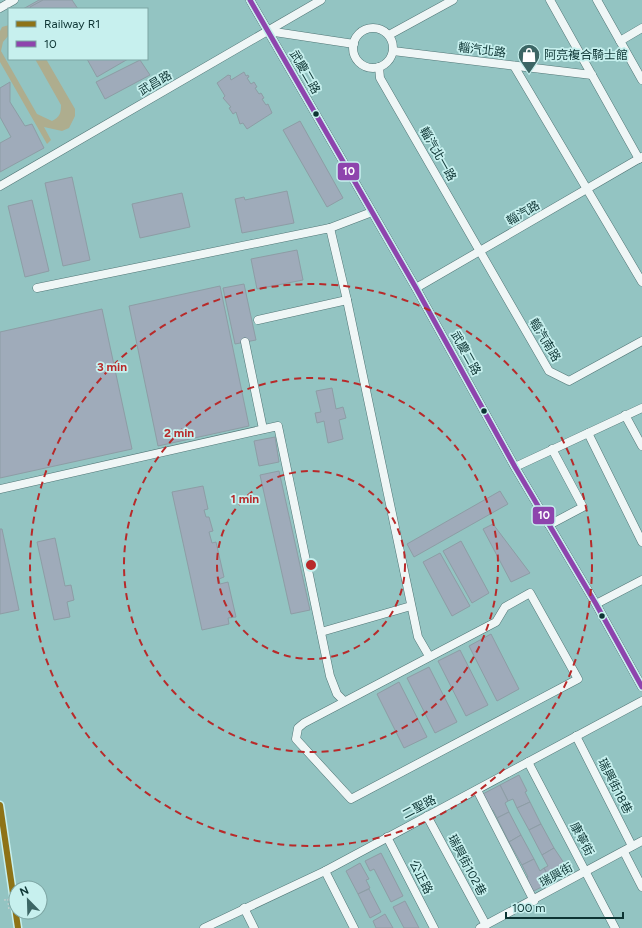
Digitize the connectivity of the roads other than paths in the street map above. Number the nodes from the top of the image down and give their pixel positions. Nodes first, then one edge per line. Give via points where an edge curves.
1 (14, 0) edge
2 (250, 0) edge
3 (321, 0) edge
4 (453, 0) edge
5 (550, 0) edge
6 (597, 0) edge
7 (0, 8) edge
8 (642, 28) edge
9 (268, 31) junction
10 (389, 35) junction
11 (620, 41) junction
12 (354, 44) junction
13 (393, 51) junction
14 (514, 66) junction
15 (379, 67) junction
16 (592, 75) junction
17 (642, 80) edge
18 (641, 158) edge
19 (0, 186) edge
20 (586, 190) junction
21 (372, 212) junction
22 (330, 228) junction
23 (480, 252) junction
24 (642, 282) edge
25 (37, 288) dead end
26 (416, 288) junction
27 (347, 300) junction
28 (258, 320) dead end
29 (642, 341) edge
30 (245, 342) dead end
31 (642, 408) edge
32 (625, 415) junction
33 (263, 430) junction
34 (588, 433) junction
35 (642, 446) edge
36 (552, 449) junction
37 (515, 466) junction
38 (0, 489) edge
39 (549, 525) junction
40 (642, 542) edge
41 (642, 580) edge
42 (596, 604) junction
43 (411, 606) junction
44 (321, 632) junction
45 (429, 656) junction
46 (642, 687) edge
47 (344, 701) junction
48 (642, 701) edge
49 (576, 736) junction
50 (528, 762) junction
51 (476, 790) junction
52 (427, 816) junction
53 (387, 837) junction
54 (642, 841) edge
55 (632, 846) junction
56 (624, 852) junction
57 (325, 871) junction
58 (586, 872) junction
59 (642, 887) edge
60 (534, 901) junction
61 (244, 908) junction
62 (483, 926) edge
63 (206, 928) edge
64 (254, 928) edge
65 (354, 928) edge
66 (434, 928) edge
67 (615, 928) edge

1 - 7 street
2 - 9 street, 武慶二路
3 - 9 street, 武昌路
4 - 10 street
5 - 16 street
6 - 11 street
8 - 11 street
9 - 12 street
9 - 19 street, 武昌路
9 - 21 street, 武慶二路
10 - 12 street via 379,28 370,28 364,30
10 - 13 street
11 - 17 street
12 - 15 street via 358,61 371,68
13 - 14 street, 輜汽北路
13 - 15 street via 391,58
14 - 16 street, 輜汽北路
14 - 20 street
15 - 23 street, 輜汽北一路 via 380,78
16 - 18 street
18 - 20 street, 輜汽路
20 - 23 street, 輜汽路
20 - 24 street
21 - 22 street
21 - 26 street, 武慶二路
22 - 25 street
22 - 27 street
23 - 26 street, 輜汽路
23 - 29 street, 輜汽南路 via 549,372 569,381
26 - 37 street, 武慶二路
27 - 28 street
27 - 43 street
30 - 33 street
31 - 32 street
32 - 34 street
32 - 35 street
33 - 38 street
33 - 44 street via 278,426
34 - 36 street
34 - 40 street
36 - 37 street
36 - 39 street via 583,507
37 - 39 street, 武慶二路
39 - 42 street, 武慶二路
41 - 42 street
42 - 46 street, 武慶二路
43 - 44 street
43 - 45 street via 418,637
44 - 47 street via 333,686
45 - 47 street
45 - 47 street via 496,622 505,607 530,593 578,679 351,799 296,739 298,728
48 - 49 street, 二聖路
49 - 50 street, 二聖路
49 - 55 street, 瑞興街18巷
50 - 51 street, 二聖路
50 - 58 street, 康寧街
51 - 52 street, 二聖路
51 - 60 street
52 - 53 street, 二聖路
52 - 62 street, 瑞興街102巷
53 - 57 street, 二聖路
53 - 66 street, 公正路
54 - 55 street, 瑞興街
55 - 56 street, 瑞興街
56 - 58 street, 瑞興街
56 - 59 street
57 - 61 street, 二聖路
57 - 65 street
58 - 60 street, 瑞興街
58 - 67 street, 康寧街
60 - 62 street, 瑞興街
61 - 63 street, 二聖路
61 - 64 street

